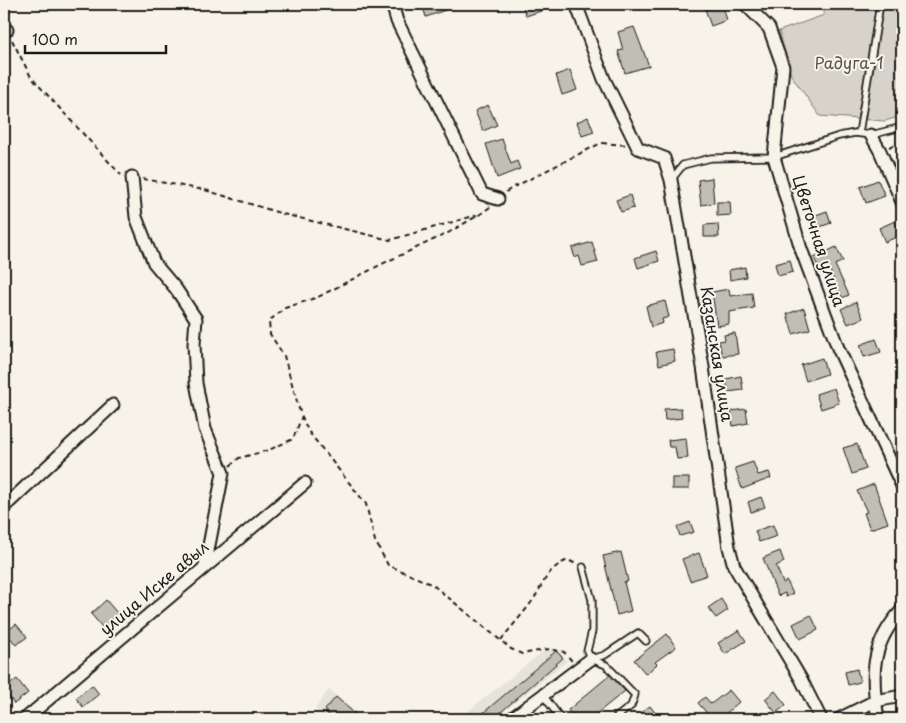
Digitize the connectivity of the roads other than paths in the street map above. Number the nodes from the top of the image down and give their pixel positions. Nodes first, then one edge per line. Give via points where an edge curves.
1 (392, 4) edge
2 (576, 4) edge
3 (745, 4) edge
4 (880, 4) edge
5 (902, 128) edge
6 (865, 134) junction
7 (774, 156) junction
8 (132, 176) road end
9 (672, 180) junction
10 (498, 199) road end
11 (902, 202) edge
12 (113, 405) dead end
13 (305, 483) dead end
14 (902, 486) edge
15 (4, 507) edge
16 (205, 566) junction
17 (583, 567) road end
18 (902, 610) edge
19 (646, 641) dead end
20 (591, 659) junction
21 (543, 695) junction
22 (902, 696) edge
23 (875, 702) junction
24 (25, 719) edge
25 (511, 719) edge
26 (561, 719) edge
27 (614, 719) edge
28 (821, 719) edge
29 (839, 719) edge
30 (878, 719) edge

1 - 10 street via 397,21 482,194
2 - 9 street, Казанская улица via 604,79 638,148 664,158
3 - 7 street, Цветочная улица via 769,28 782,67
4 - 6 lane
5 - 6 lane
6 - 7 lane via 828,139
6 - 11 street via 880,151
7 - 9 lane via 711,158 684,165
7 - 14 street, Цветочная улица via 801,249 838,348
8 - 16 street via 136,217 154,263 196,319 196,383 205,429 223,473
9 - 28 street, Казанская улица via 734,566
12 - 15 street
13 - 16 street, улица Иске авыл
16 - 24 street, улица Иске авыл
17 - 20 lane via 592,600 592,631 587,651
18 - 23 street via 887,629 875,656
19 - 20 lane via 638,633 606,655
20 - 21 street
20 - 27 lane via 606,665 635,695 631,706
21 - 25 street
21 - 26 lane
22 - 23 street
23 - 29 street
23 - 30 street

